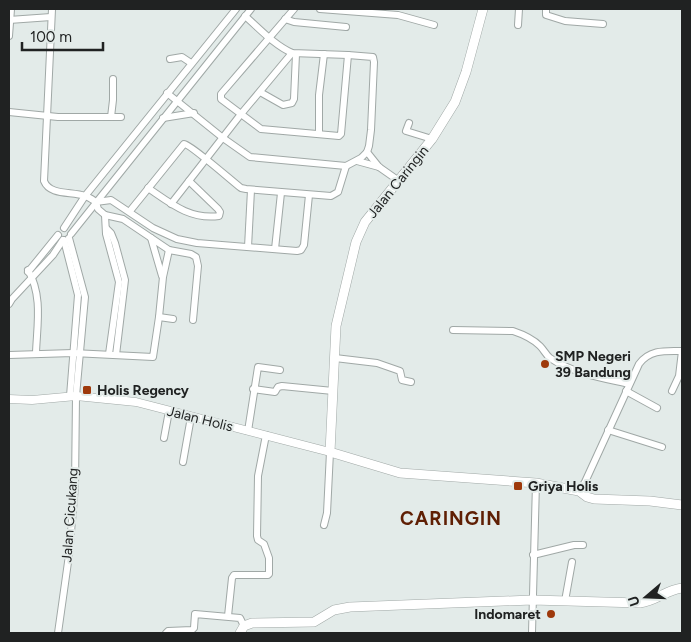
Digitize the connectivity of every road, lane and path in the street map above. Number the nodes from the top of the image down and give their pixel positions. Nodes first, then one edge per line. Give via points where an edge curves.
1 (11, 9) edge
2 (52, 9) edge
3 (236, 9) edge
4 (251, 9) edge
5 (294, 9) edge
6 (320, 9) edge
7 (483, 9) edge
8 (519, 9) edge
9 (546, 9) edge
10 (245, 16) junction
11 (51, 17) junction
12 (285, 19) junction
13 (10, 20) edge
14 (603, 24) dead end
15 (434, 25) dead end
16 (518, 25) dead end
17 (346, 27) dead end
18 (9, 36) edge
19 (268, 38) junction
20 (294, 54) junction
21 (324, 54) junction
22 (348, 55) junction
23 (170, 59) dead end
24 (191, 63) junction
25 (113, 78) dead end
26 (168, 92) junction
27 (260, 92) junction
28 (178, 100) junction
29 (9, 112) edge
30 (194, 113) junction
31 (241, 114) junction
32 (47, 116) junction
33 (111, 117) junction
34 (121, 117) dead end
35 (163, 118) junction
36 (409, 123) dead end
37 (319, 134) junction
38 (224, 138) junction
39 (432, 140) junction
40 (367, 152) junction
41 (205, 160) junction
42 (357, 161) junction
43 (346, 166) junction
44 (379, 167) junction
45 (189, 181) junction
46 (399, 181) junction
47 (148, 188) junction
48 (251, 190) junction
49 (280, 193) junction
50 (309, 195) junction
51 (85, 196) junction
52 (96, 202) junction
53 (171, 204) junction
54 (130, 212) junction
55 (105, 215) junction
56 (150, 237) junction
57 (65, 238) junction
58 (248, 247) junction
59 (274, 249) junction
60 (168, 250) junction
61 (163, 277) junction
62 (30, 281) junction
63 (9, 304) edge
64 (159, 317) junction
65 (173, 319) dead end
66 (193, 320) dead end
67 (453, 330) dead end
68 (682, 350) edge
69 (76, 353) junction
70 (36, 354) junction
71 (113, 354) junction
72 (9, 355) edge
73 (335, 358) junction
74 (280, 370) dead end
75 (411, 382) dead end
76 (629, 384) junction
77 (253, 389) junction
78 (333, 391) junction
79 (626, 391) junction
80 (672, 391) dead end
81 (73, 396) junction
82 (9, 399) edge
83 (657, 408) dead end
84 (169, 411) junction
85 (191, 417) junction
86 (608, 430) junction
87 (248, 431) junction
88 (266, 436) junction
89 (164, 438) dead end
90 (662, 447) dead end
91 (330, 452) junction
92 (183, 462) dead end
93 (536, 483) junction
94 (579, 490) junction
95 (682, 505) edge
96 (324, 525) dead end
97 (583, 545) dead end
98 (533, 556) junction
99 (572, 562) dead end
100 (682, 588) edge
101 (532, 600) junction
102 (564, 601) junction
103 (228, 616) junction
104 (242, 630) edge
105 (58, 633) edge
106 (166, 633) edge
107 (532, 633) edge

1 - 13 street
2 - 11 street
3 - 24 street
4 - 10 street
5 - 12 street
6 - 15 street via 398,16
7 - 39 main road, Jalan Caringin via 455,102
8 - 16 street
9 - 14 street via 546,16
10 - 19 street
10 - 28 street
11 - 13 street
11 - 32 street
12 - 17 street
12 - 19 street
13 - 18 street
19 - 20 street
19 - 31 street via 221,94 221,98
20 - 21 street
20 - 27 street
20 - 27 street via 292,103 283,105
21 - 22 street
21 - 37 street
22 - 37 street via 342,134
22 - 40 street via 374,59 371,139
23 - 24 street via 182,57
24 - 26 street
25 - 33 street
26 - 28 street
26 - 51 street
27 - 31 street
28 - 30 street
28 - 35 street
29 - 32 street
30 - 35 street
30 - 38 street
31 - 37 street via 263,130
31 - 38 street
32 - 33 street
32 - 51 street via 45,184 52,190
33 - 34 street
35 - 52 street
36 - 39 street via 407,132
38 - 41 street
38 - 43 street via 252,158
39 - 46 main road, Jalan Caringin
40 - 42 street
40 - 44 street
41 - 45 street
41 - 47 street via 184,144
41 - 48 street via 241,188
42 - 43 street
42 - 44 street
43 - 50 street via 336,195
44 - 46 street
45 - 53 street
45 - 53 street via 220,212 219,216 193,215
46 - 73 main road, Jalan Caringin via 371,214 356,242 337,324
47 - 53 street
47 - 54 street
48 - 49 street
48 - 58 street
49 - 50 street
49 - 59 street
50 - 59 street via 302,249
51 - 52 street
51 - 57 street via 60,230
52 - 54 street via 110,200
52 - 55 street
52 - 57 street
54 - 58 street via 177,239
55 - 56 street via 123,219
55 - 71 street via 106,234 121,276
56 - 60 street
56 - 61 street
57 - 62 street
57 - 62 street via 28,270
57 - 69 street, Jalan Cicukang via 84,292
58 - 59 street
60 - 61 street
60 - 66 street via 193,255 197,260
61 - 64 street
62 - 63 street
62 - 70 street via 38,304
64 - 65 street
64 - 71 street via 153,357
67 - 76 street via 513,331 537,344 547,356 569,367
68 - 76 street via 648,354
68 - 80 street via 679,376
69 - 70 street
69 - 71 street
69 - 81 street, Jalan Cicukang
70 - 72 street
73 - 75 street via 383,365 400,371 402,380
73 - 78 main road, Jalan Caringin
74 - 77 street via 258,367
76 - 79 street
77 - 78 street via 275,392 282,386
77 - 87 street
78 - 91 main road, Jalan Caringin
79 - 83 street
79 - 86 street
81 - 82 street, Jalan Holis
81 - 84 street, Jalan Holis via 136,402
81 - 105 street, Jalan Cicukang via 75,486
84 - 85 street, Jalan Holis
84 - 89 street
85 - 87 street, Jalan Holis
85 - 92 street
86 - 90 street
86 - 94 street
87 - 88 street, Jalan Holis
88 - 91 street, Jalan Holis
88 - 103 street via 258,476 257,536 269,558 269,574 234,575
91 - 93 main road via 400,473
91 - 96 street
93 - 94 main road
93 - 98 street
94 - 95 main road via 594,499 650,500
97 - 98 street
98 - 101 street
99 - 102 street
100 - 102 main road via 640,603
101 - 102 main road
101 - 104 main road via 350,607 334,610 314,622 256,622
101 - 107 street
103 - 104 street via 240,618
103 - 106 street via 195,614 192,630

